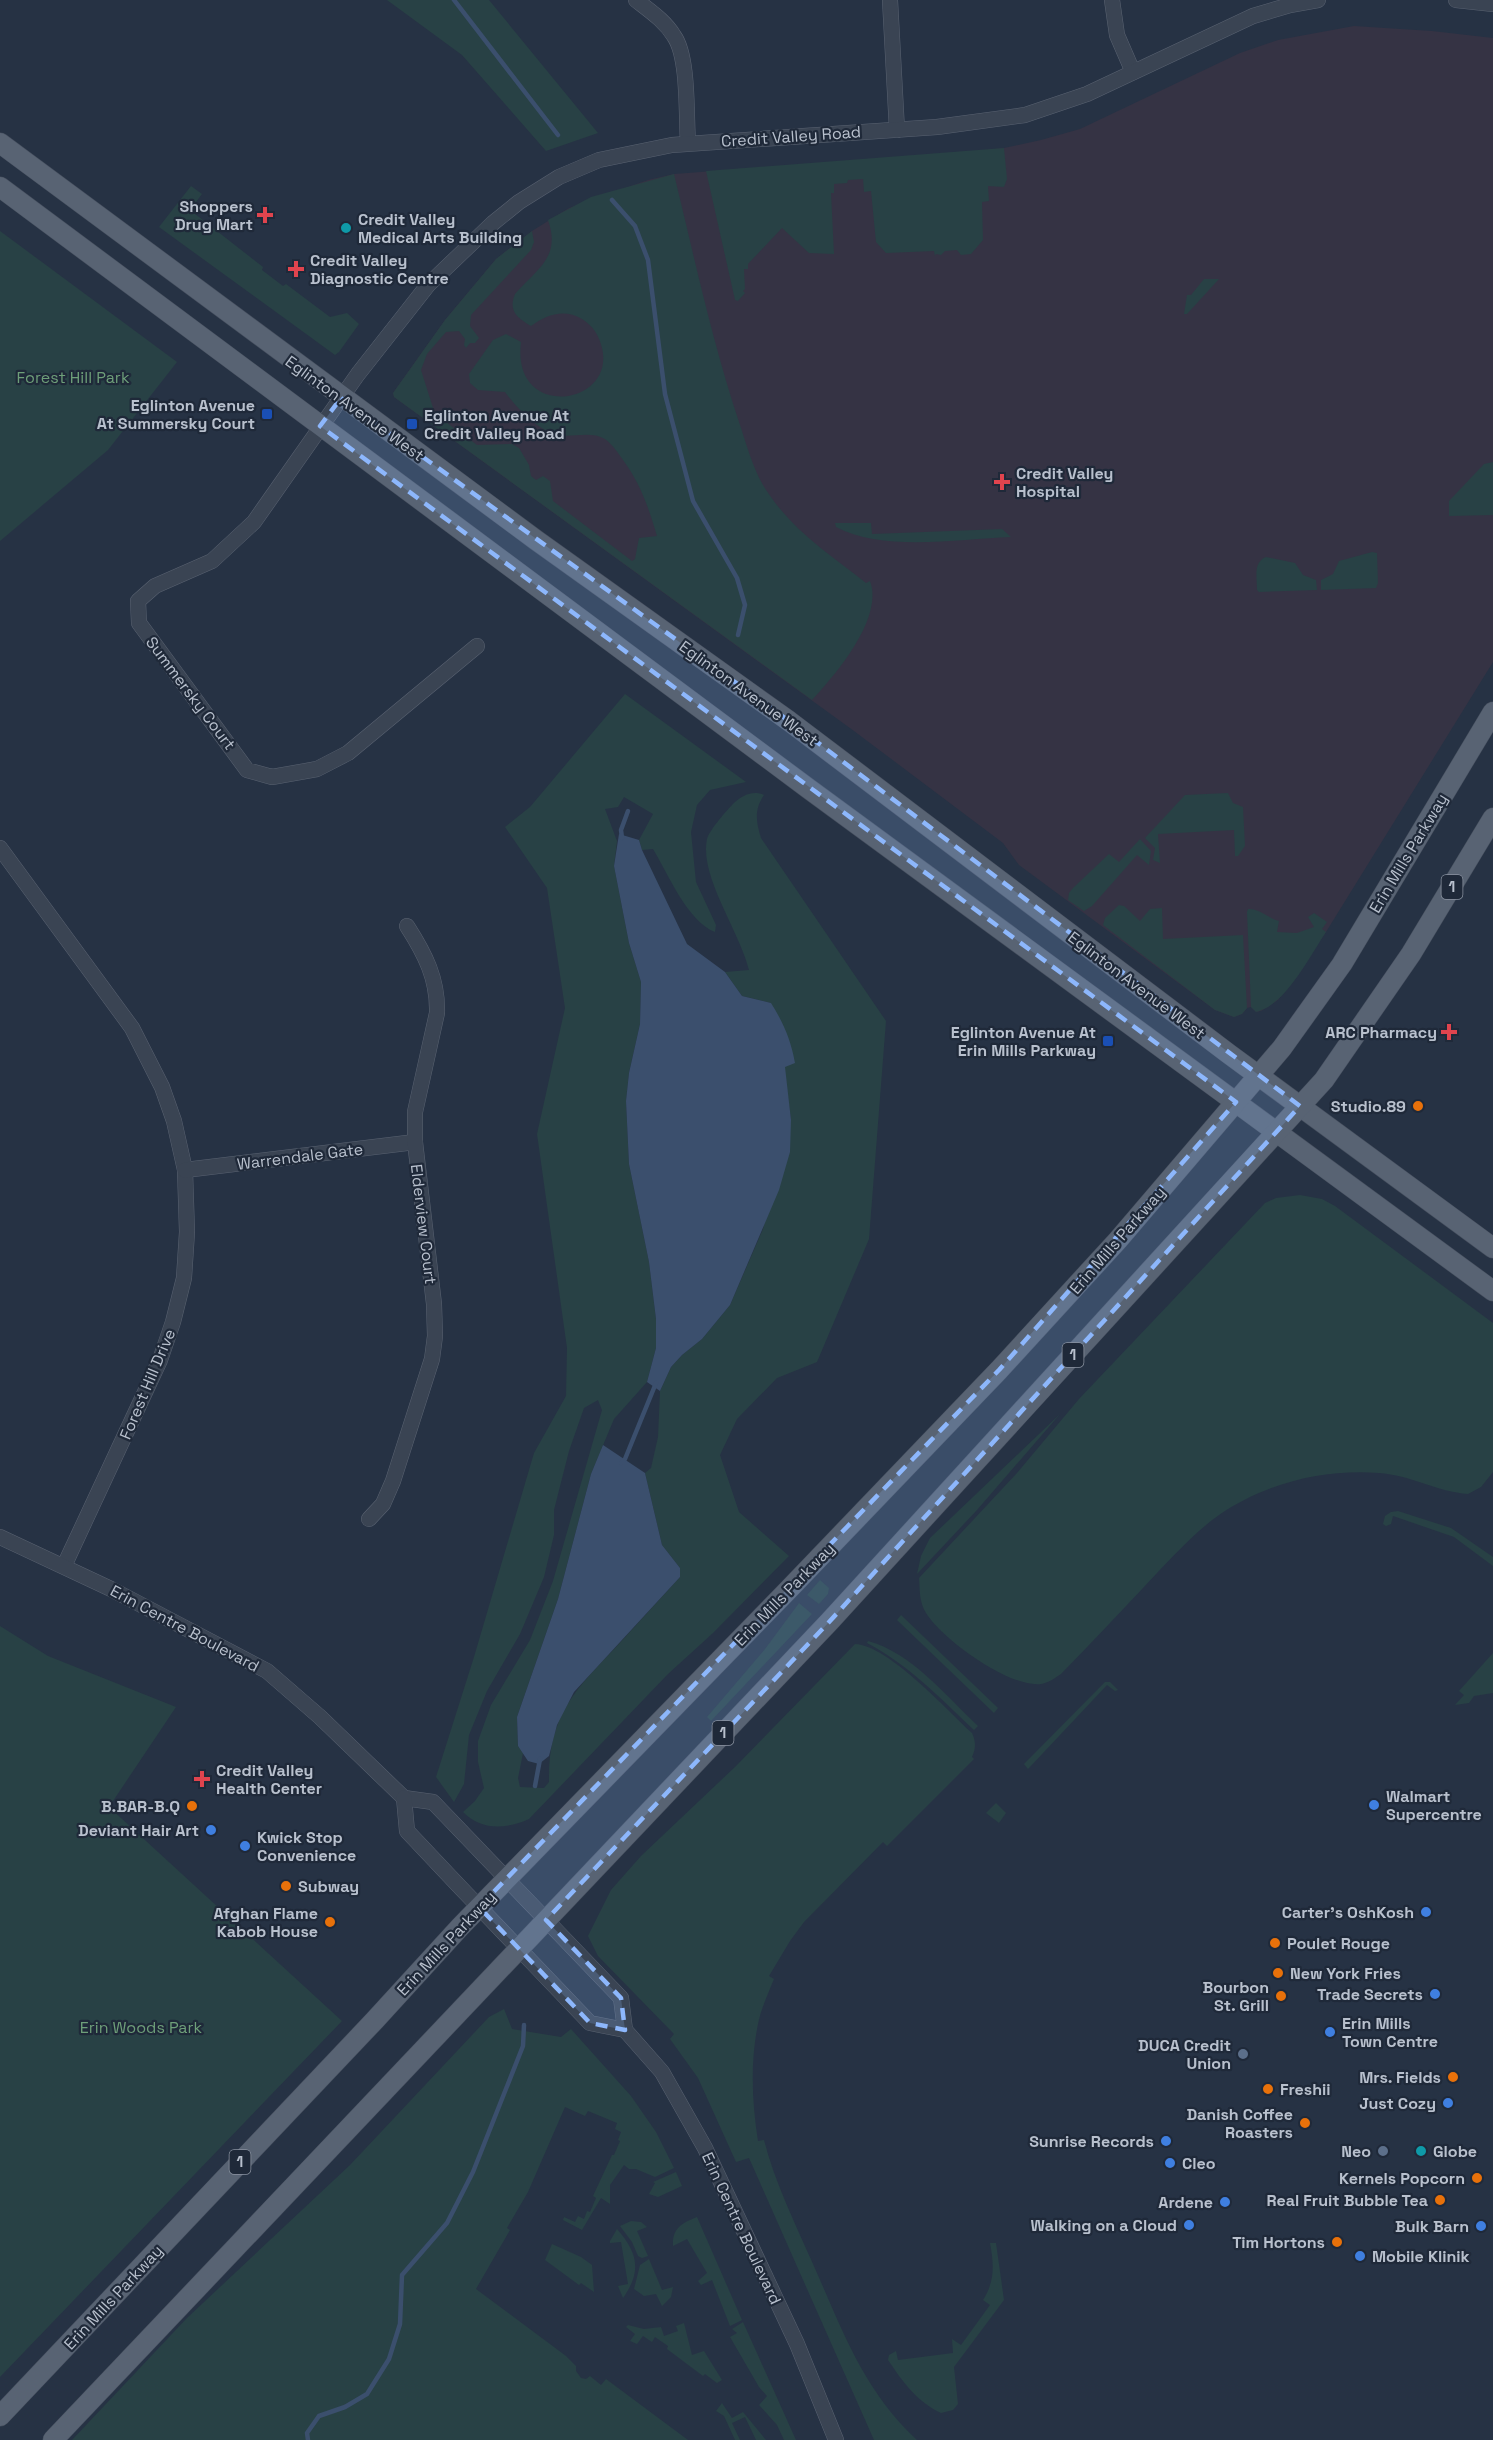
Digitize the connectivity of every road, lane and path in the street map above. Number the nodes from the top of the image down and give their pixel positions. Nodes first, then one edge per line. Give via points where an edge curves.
1 (636, 0) edge
2 (890, 0) edge
3 (1112, 0) edge
4 (1318, 0) edge
5 (1456, 0) edge
6 (1493, 4) edge
7 (1133, 72) junction
8 (897, 130) junction
9 (0, 143) edge
10 (688, 143) junction
11 (0, 187) edge
12 (341, 398) junction
13 (321, 426) junction
14 (477, 646) dead end
15 (1493, 712) edge
16 (1493, 818) edge
17 (0, 848) edge
18 (406, 926) dead end
19 (1258, 1076) junction
20 (1236, 1102) junction
21 (1300, 1106) junction
22 (1276, 1132) junction
23 (415, 1142) junction
24 (185, 1170) junction
25 (1493, 1248) edge
26 (1493, 1291) edge
27 (369, 1519) dead end
28 (0, 1537) edge
29 (64, 1566) junction
30 (404, 1797) junction
31 (507, 1879) junction
32 (479, 1907) junction
33 (546, 1920) junction
34 (519, 1949) junction
35 (625, 2030) junction
36 (0, 2416) edge
37 (53, 2440) edge
38 (836, 2440) edge

1 - 10 street via 675,36 683,58
2 - 8 street
3 - 7 street via 1117,34
4 - 7 street, Credit Valley Road via 1253,16
5 - 6 street
7 - 8 street, Credit Valley Road via 1087,94 1025,115
8 - 10 street, Credit Valley Road
9 - 12 main road, Eglinton Avenue West
10 - 12 street, Credit Valley Road via 599,160 559,177 519,202 428,285
11 - 13 main road, Eglinton Avenue West
12 - 13 street, Credit Valley Road
12 - 19 main road, Eglinton Avenue West via 789,721
13 - 14 street, Summersky Court via 254,522 212,561 155,586 138,601 139,623 248,770 272,777 317,769 348,753
13 - 20 main road, Eglinton Avenue West
15 - 19 main road, Erin Mills Parkway / 1 via 1342,964
16 - 21 main road, 1 via 1412,954 1324,1080
17 - 24 street, Forest Hill Drive via 132,1028 162,1087
18 - 23 street, Elderview Court via 424,952 438,998 416,1112
19 - 20 main road, Erin Mills Parkway / 1
19 - 21 main road, Eglinton Avenue West
20 - 22 main road, Eglinton Avenue West
20 - 31 main road, Erin Mills Parkway / 1 via 1118,1240 999,1370
21 - 22 main road, 1
21 - 25 main road, Eglinton Avenue West
22 - 26 main road, Eglinton Avenue West
22 - 33 main road, 1 via 830,1621
23 - 24 street, Warrendale Gate
23 - 27 street, Elderview Court via 435,1336 423,1392 393,1481 383,1504
24 - 29 street, Forest Hill Drive via 184,1278 173,1322 160,1360
28 - 29 street, Erin Centre Boulevard
29 - 30 street, Erin Centre Boulevard via 267,1671
30 - 31 street via 433,1802
30 - 32 street via 406,1831
31 - 32 main road, Erin Mills Parkway / 1
31 - 33 street
32 - 34 street
32 - 36 main road, Erin Mills Parkway / 1
33 - 34 main road, 1
33 - 35 street via 621,1998
34 - 35 street via 590,2023
34 - 37 main road, 1
35 - 38 street, Erin Centre Boulevard via 662,2072 705,2148 797,2344

